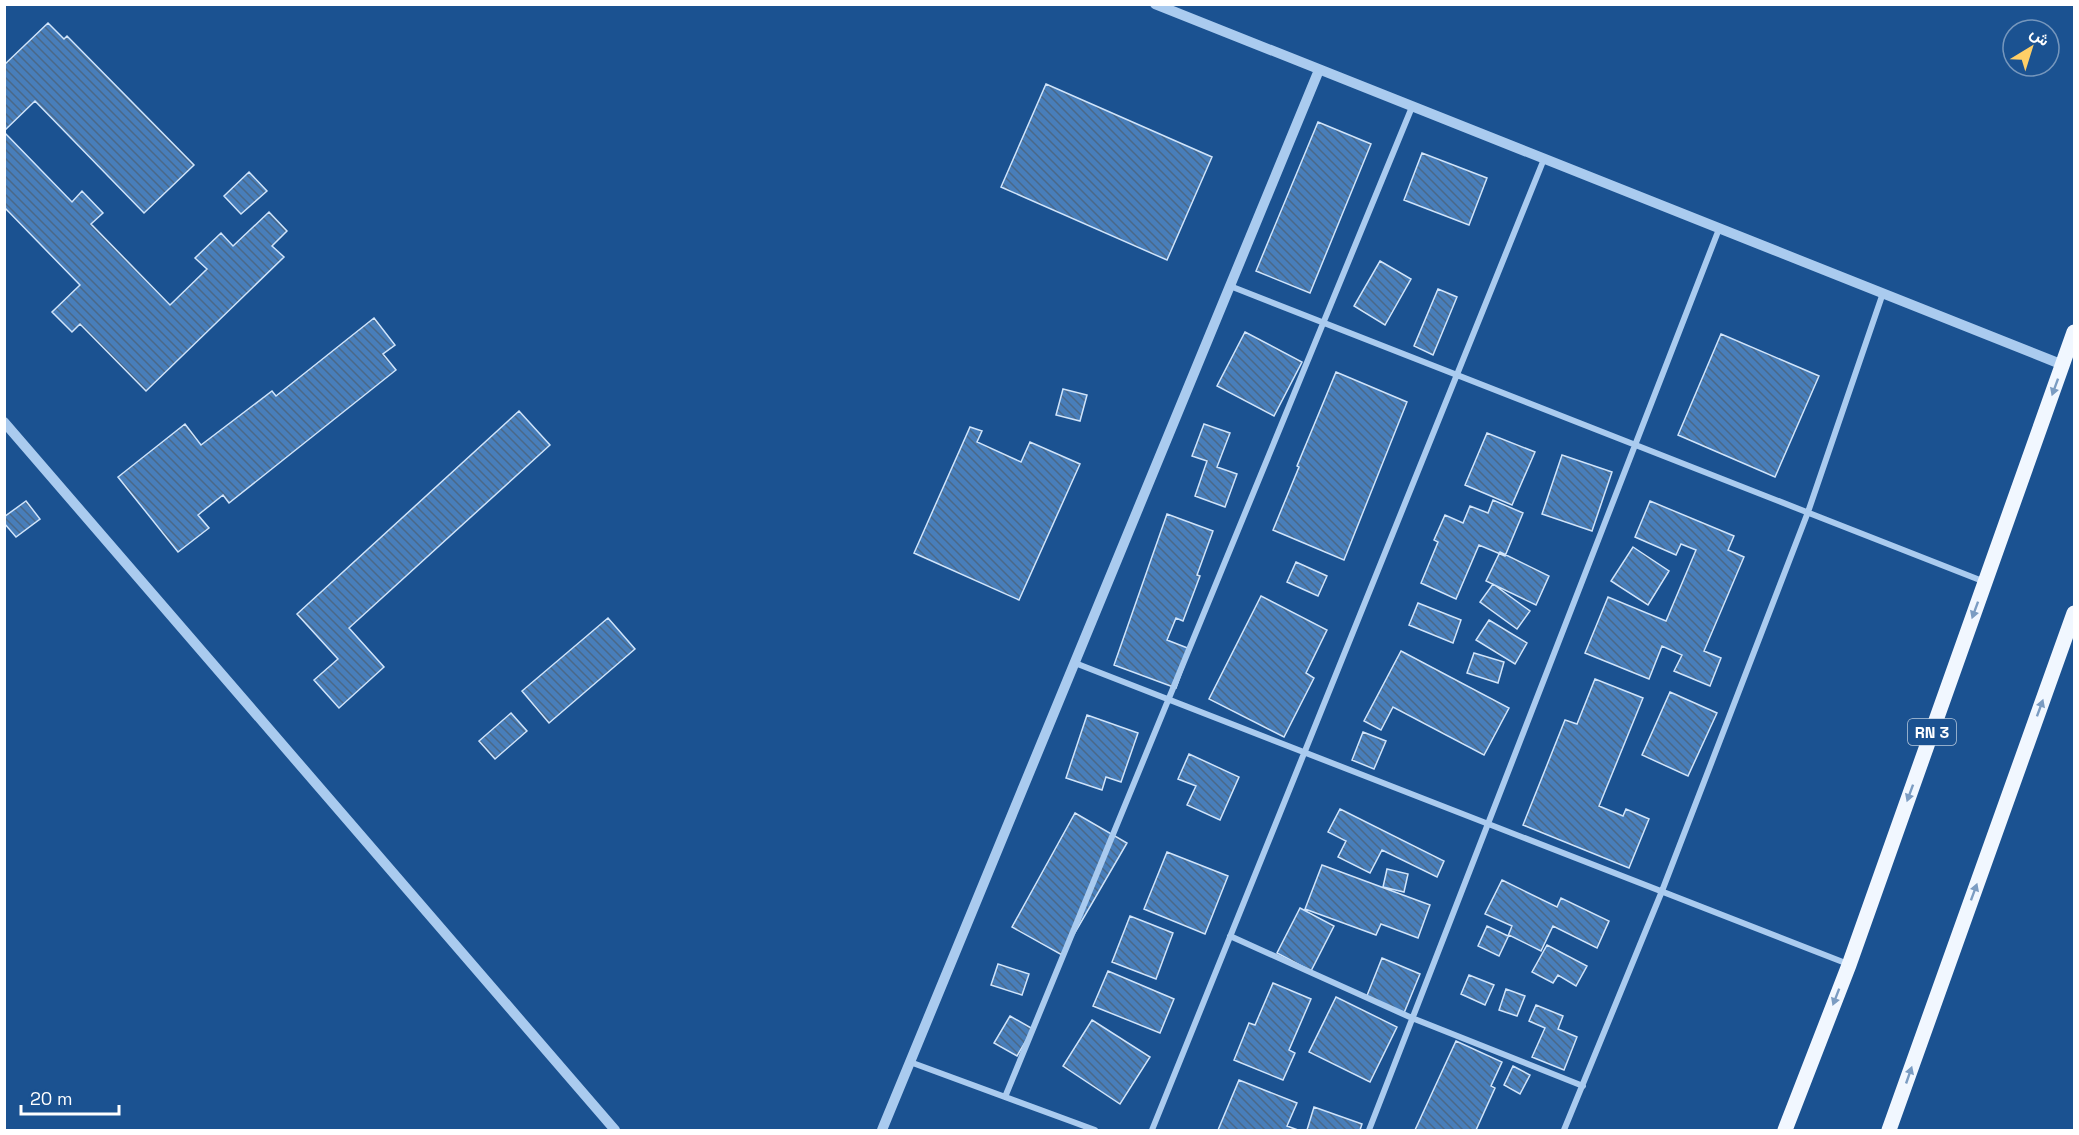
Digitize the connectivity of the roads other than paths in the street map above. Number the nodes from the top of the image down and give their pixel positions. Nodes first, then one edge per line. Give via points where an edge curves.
1 (1155, 4) edge
2 (1319, 70) junction
3 (1412, 106) junction
4 (1544, 159) junction
5 (1719, 229) junction
6 (1230, 286) junction
7 (1882, 293) junction
8 (1323, 322) junction
9 (2074, 332) edge
10 (2062, 365) junction
11 (1457, 375) junction
12 (5, 425) edge
13 (1635, 444) junction
14 (1808, 512) junction
15 (1985, 582) junction
16 (2074, 613) edge
17 (1075, 663) junction
18 (1168, 699) junction
19 (1304, 752) junction
20 (1488, 824) junction
21 (1662, 891) junction
22 (1230, 936) junction
23 (1849, 964) junction
24 (1412, 1017) junction
25 (910, 1062) junction
26 (1582, 1086) junction
27 (1005, 1097) junction
28 (615, 1131) edge
29 (882, 1131) edge
30 (1095, 1131) edge
31 (1152, 1131) edge
32 (1369, 1131) edge
33 (1564, 1131) edge
34 (1785, 1131) edge
35 (1889, 1131) edge

1 - 2 street
2 - 3 street
2 - 6 street
3 - 4 street
3 - 8 street
4 - 5 street
4 - 11 street
5 - 7 street
5 - 13 street
6 - 8 street
6 - 17 street
7 - 10 street
7 - 14 street
8 - 11 street
8 - 18 street
9 - 10 main road, RN 3
10 -> 15 main road, RN 3
11 - 13 street
11 - 19 street
12 - 28 street
13 - 14 street
13 - 20 street
14 - 15 street
14 - 21 street
15 -> 23 main road, RN 3
35 -> 16 main road
17 - 18 street
17 - 25 street
18 - 19 street
18 - 27 street
19 - 20 street
19 - 22 street
20 - 21 street
20 - 24 street
21 - 23 street
21 - 26 street
22 - 24 street
22 - 31 street
23 -> 34 main road, RN 3
24 - 26 street
24 - 32 street
25 - 27 street
25 - 29 street
26 - 33 street
27 - 30 street

